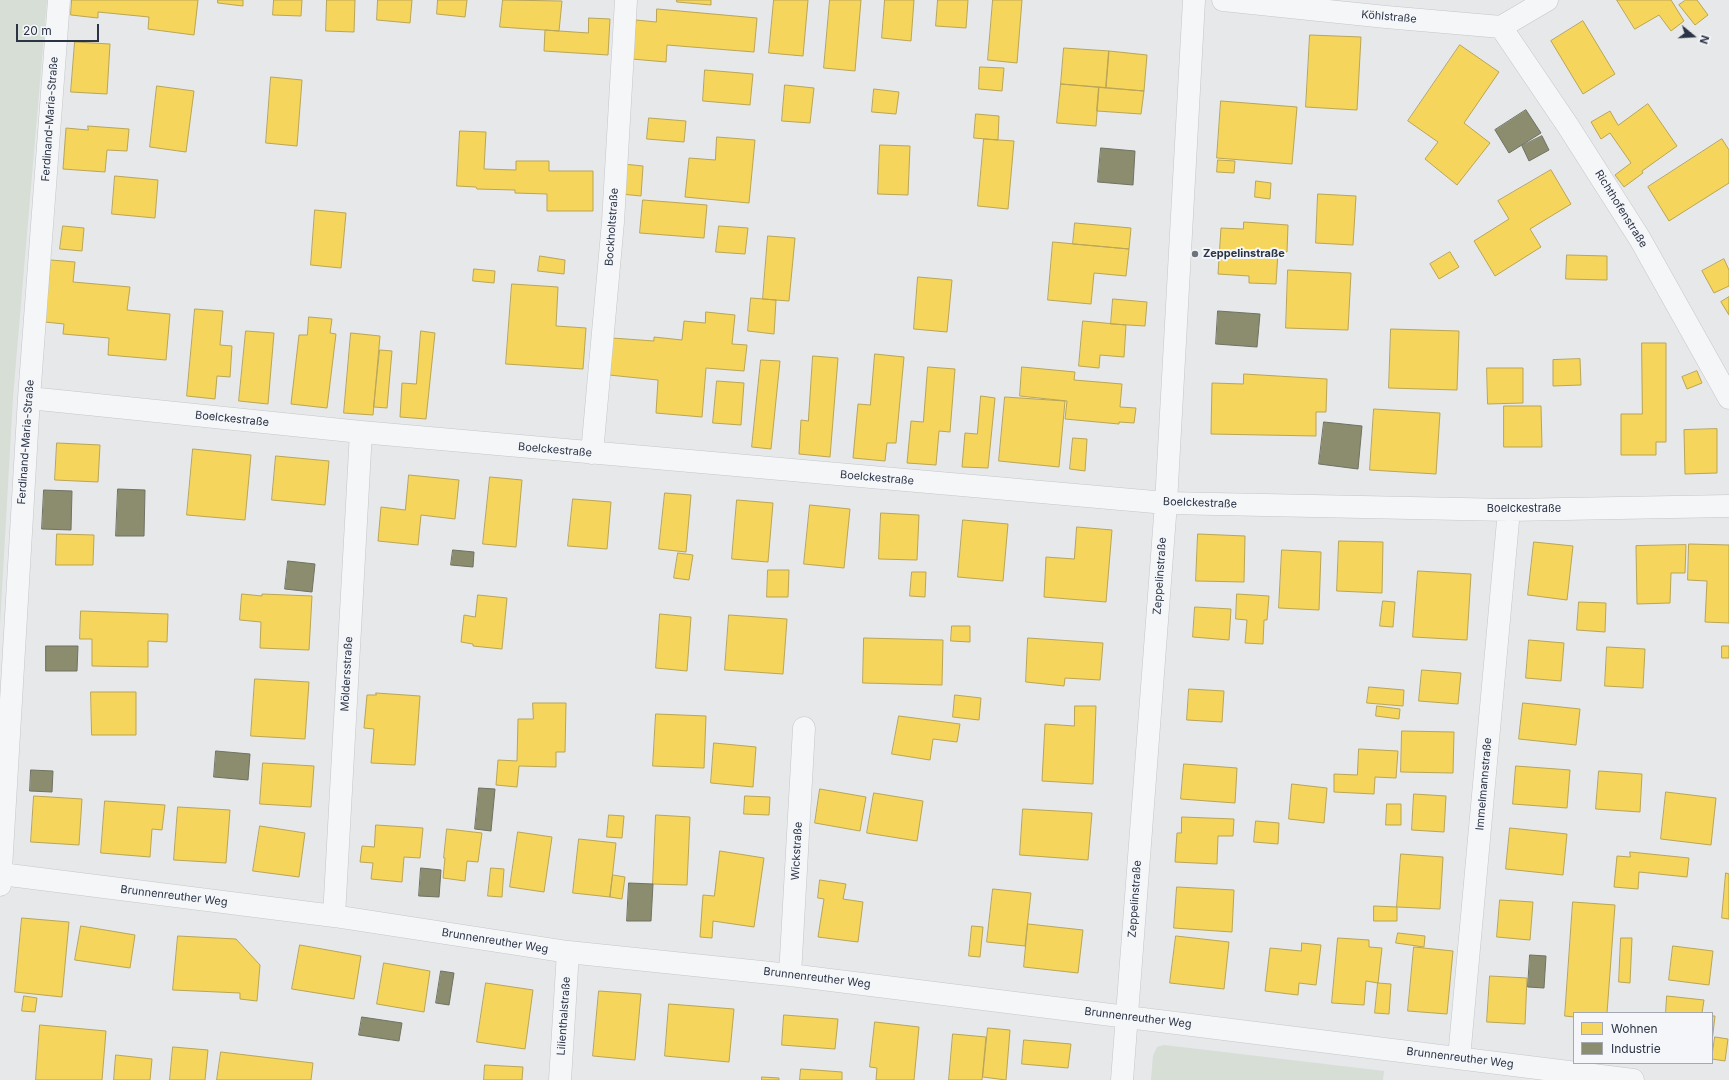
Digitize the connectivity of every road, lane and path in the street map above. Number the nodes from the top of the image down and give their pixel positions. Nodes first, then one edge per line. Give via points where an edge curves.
1 (59, 0) edge
2 (626, 0) edge
3 (1194, 0) edge
4 (1223, 0) edge
5 (1547, 0) edge
6 (1501, 27) junction
7 (29, 398) junction
8 (1729, 398) edge
9 (361, 432) junction
10 (592, 453) junction
11 (1166, 503) junction
12 (1729, 506) edge
13 (1509, 510) junction
14 (804, 728) dead end
15 (1, 879) edge
16 (334, 916) junction
17 (568, 952) junction
18 (790, 975) junction
19 (1126, 1016) junction
20 (1459, 1058) junction
21 (560, 1080) edge
22 (1122, 1080) edge
23 (1633, 1080) edge

1 - 7 street, Ferdinand-Maria-Straße
2 - 10 street, Bockholtstraße via 612,222
3 - 11 street, Zeppelinstraße
4 - 6 street, Köhlstraße
5 - 6 street
6 - 8 street, Richthofenstraße via 1640,239
7 - 9 street, Boelckestraße
7 - 15 street, Ferdinand-Maria-Straße
9 - 10 street, Boelckestraße
9 - 16 street, Möldersstraße
10 - 11 street, Boelckestraße
11 - 13 street, Boelckestraße
11 - 19 street, Zeppelinstraße
12 - 13 street, Boelckestraße
13 - 20 street, Immelmannstraße
14 - 18 street, Wickstraße
15 - 16 street, Brunnenreuther Weg
16 - 17 street, Brunnenreuther Weg
17 - 18 street, Brunnenreuther Weg
17 - 21 street, Lilienthalstraße
18 - 19 street, Brunnenreuther Weg
19 - 20 street, Brunnenreuther Weg
19 - 22 street, Zeppelinstraße
20 - 23 street, Brunnenreuther Weg

